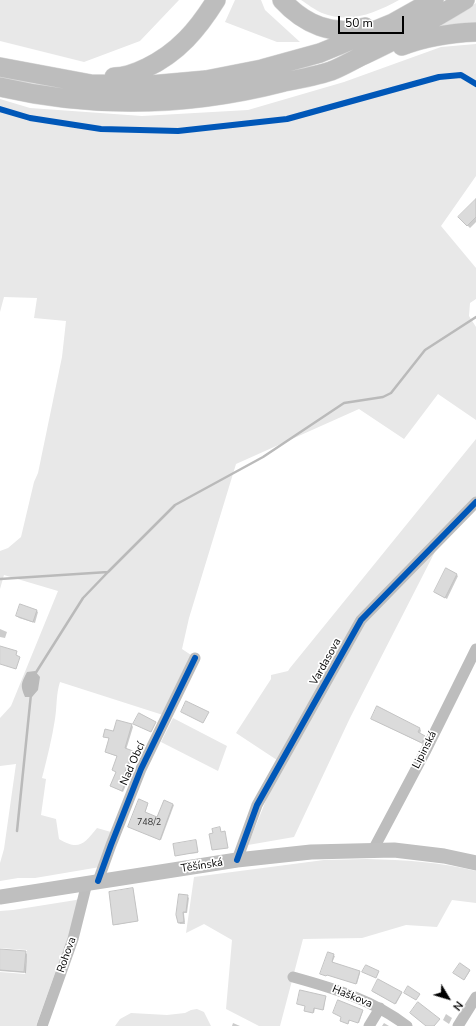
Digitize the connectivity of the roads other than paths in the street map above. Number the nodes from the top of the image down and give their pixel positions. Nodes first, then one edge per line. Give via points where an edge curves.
1 (216, 0) edge
2 (282, 0) edge
3 (417, 0) edge
4 (434, 0) edge
5 (464, 0) edge
6 (476, 32) edge
7 (6, 69) edge
8 (331, 71) junction
9 (0, 87) edge
10 (476, 502) edge
11 (476, 649) edge
12 (195, 658) dead end
13 (373, 850) junction
14 (237, 860) junction
15 (476, 863) edge
16 (92, 882) junction
17 (0, 897) edge
18 (293, 977) dead end
19 (476, 997) edge
20 (380, 1008) junction
21 (42, 1026) edge
22 (369, 1026) edge
23 (406, 1026) edge
24 (458, 1026) edge

1 - 7 highway via 193,33 180,46 162,60 133,74 107,77
2 - 3 highway via 297,15 309,22 327,29 342,31 372,24
4 - 7 highway via 393,23 320,53 262,69 206,80 150,85 91,84
5 - 8 highway via 402,37
6 - 8 highway via 414,41
8 - 9 highway via 205,98 143,102 91,100 25,93
10 - 14 street, Vardasova via 361,620 257,805
11 - 13 street, Lipinská
12 - 16 street, Nad Obcí via 141,769 111,845
13 - 14 main road, Těšínská via 311,852
13 - 15 main road, Těšínská via 444,856
14 - 16 main road, Těšínská
16 - 17 main road, Těšínská
16 - 21 street, Rohova
18 - 20 street, Haškova via 326,986
19 - 24 street
20 - 22 street
20 - 23 street, Haškova

